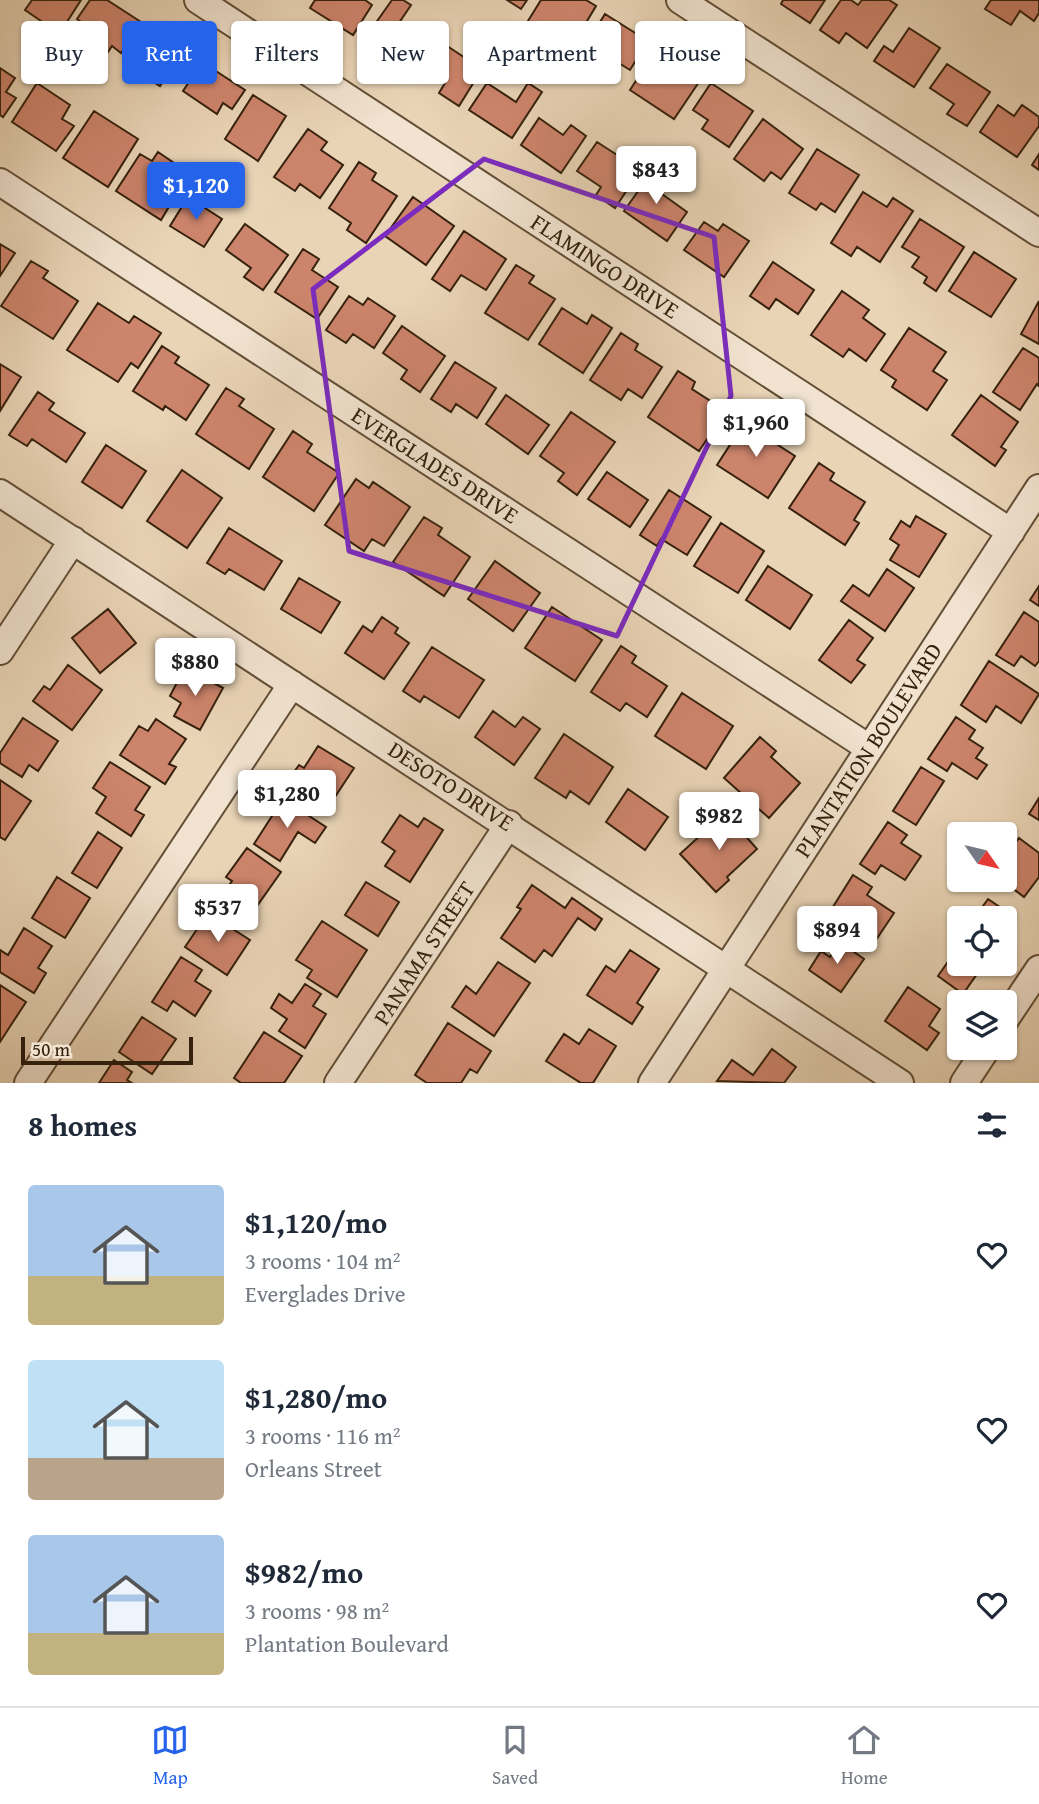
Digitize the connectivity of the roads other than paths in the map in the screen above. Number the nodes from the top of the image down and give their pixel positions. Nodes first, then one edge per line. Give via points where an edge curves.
1 (198, 0) edge
2 (680, 0) edge
3 (0, 182) edge
4 (1039, 233) edge
5 (1039, 488) edge
6 (0, 493) edge
7 (1011, 532) junction
8 (73, 540) junction
9 (0, 652) edge
10 (292, 684) junction
11 (869, 748) junction
12 (509, 824) junction
13 (728, 967) junction
14 (1039, 969) edge
15 (1017, 1002) edge
16 (979, 1060) edge
17 (28, 1083) edge
18 (338, 1083) edge
19 (652, 1083) edge
20 (900, 1083) edge
21 (964, 1083) edge

1 - 7 street, FLAMINGO DRIVE
2 - 4 street
3 - 11 street, EVERGLADES DRIVE
5 - 7 street, PLANTATION BOULEVARD
6 - 8 street, DESOTO DRIVE
7 - 11 street, PLANTATION BOULEVARD
8 - 9 street
8 - 10 street, DESOTO DRIVE
10 - 12 street, DESOTO DRIVE
10 - 17 street
11 - 13 street, PLANTATION BOULEVARD
12 - 13 street, DESOTO DRIVE
12 - 18 street, PANAMA STREET
13 - 19 street, PLANTATION BOULEVARD
13 - 20 street, DESOTO DRIVE
14 - 15 street
16 - 21 street

